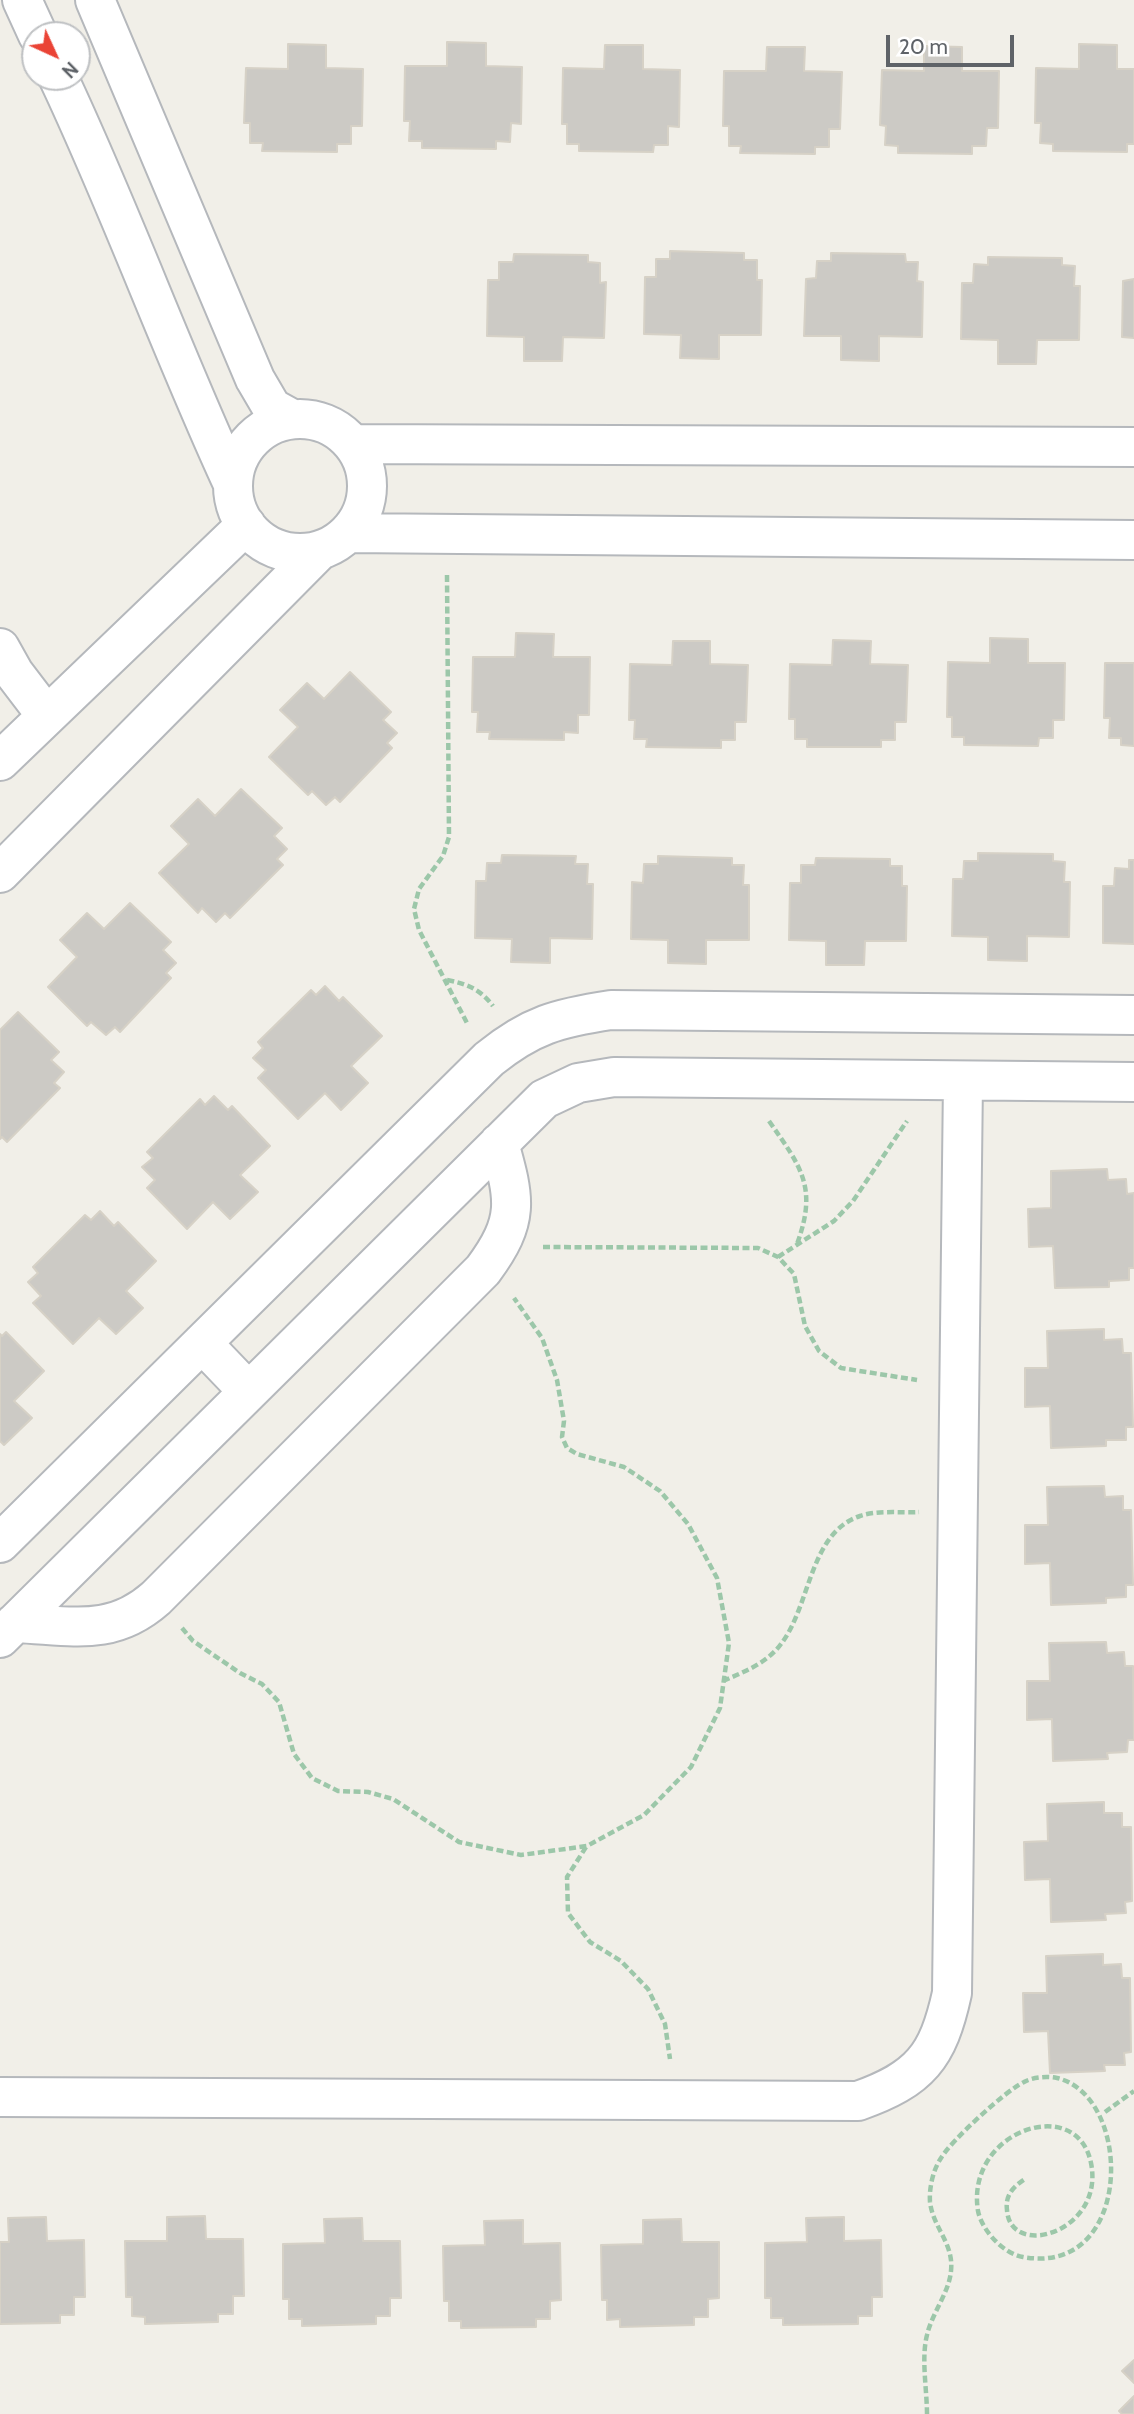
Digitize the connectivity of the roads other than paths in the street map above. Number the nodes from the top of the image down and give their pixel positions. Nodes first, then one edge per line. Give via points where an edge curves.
1 (22, 0) edge
2 (94, 0) edge
3 (32, 21) edge
4 (65, 91) edge
5 (292, 419) junction
6 (353, 444) junction
7 (1134, 447) edge
8 (233, 484) junction
9 (246, 525) junction
10 (1134, 540) edge
11 (333, 542) junction
12 (0, 648) edge
13 (46, 715) junction
14 (0, 761) edge
15 (0, 873) edge
16 (1134, 1014) edge
17 (949, 1081) junction
18 (1134, 1082) edge
19 (499, 1143) junction
20 (202, 1343) junction
21 (248, 1391) junction
22 (0, 1543) edge
23 (7, 1631) edge
24 (0, 2097) edge

1 - 3 street
2 - 5 street via 255,379 272,408
4 - 8 street
5 - 6 street via 326,424
5 - 8 street via 270,425 251,440 238,460
6 - 7 street
6 - 11 street via 364,465 368,490 361,513
8 - 9 street via 235,505
9 - 11 street via 278,550 298,553
9 - 13 street
10 - 11 street via 447,536
11 - 15 street
12 - 13 street
13 - 14 street
16 - 20 street via 611,1010 558,1018 501,1049
17 - 18 street
17 - 19 street via 614,1077 578,1083 544,1099
17 - 24 street via 959,1384 952,1993 944,2030 924,2063 895,2088 858,2101
19 - 21 street
19 - 23 street via 513,1190 511,1219 492,1258 156,1598 137,1615 113,1625
20 - 21 street
20 - 22 street
21 - 23 street

